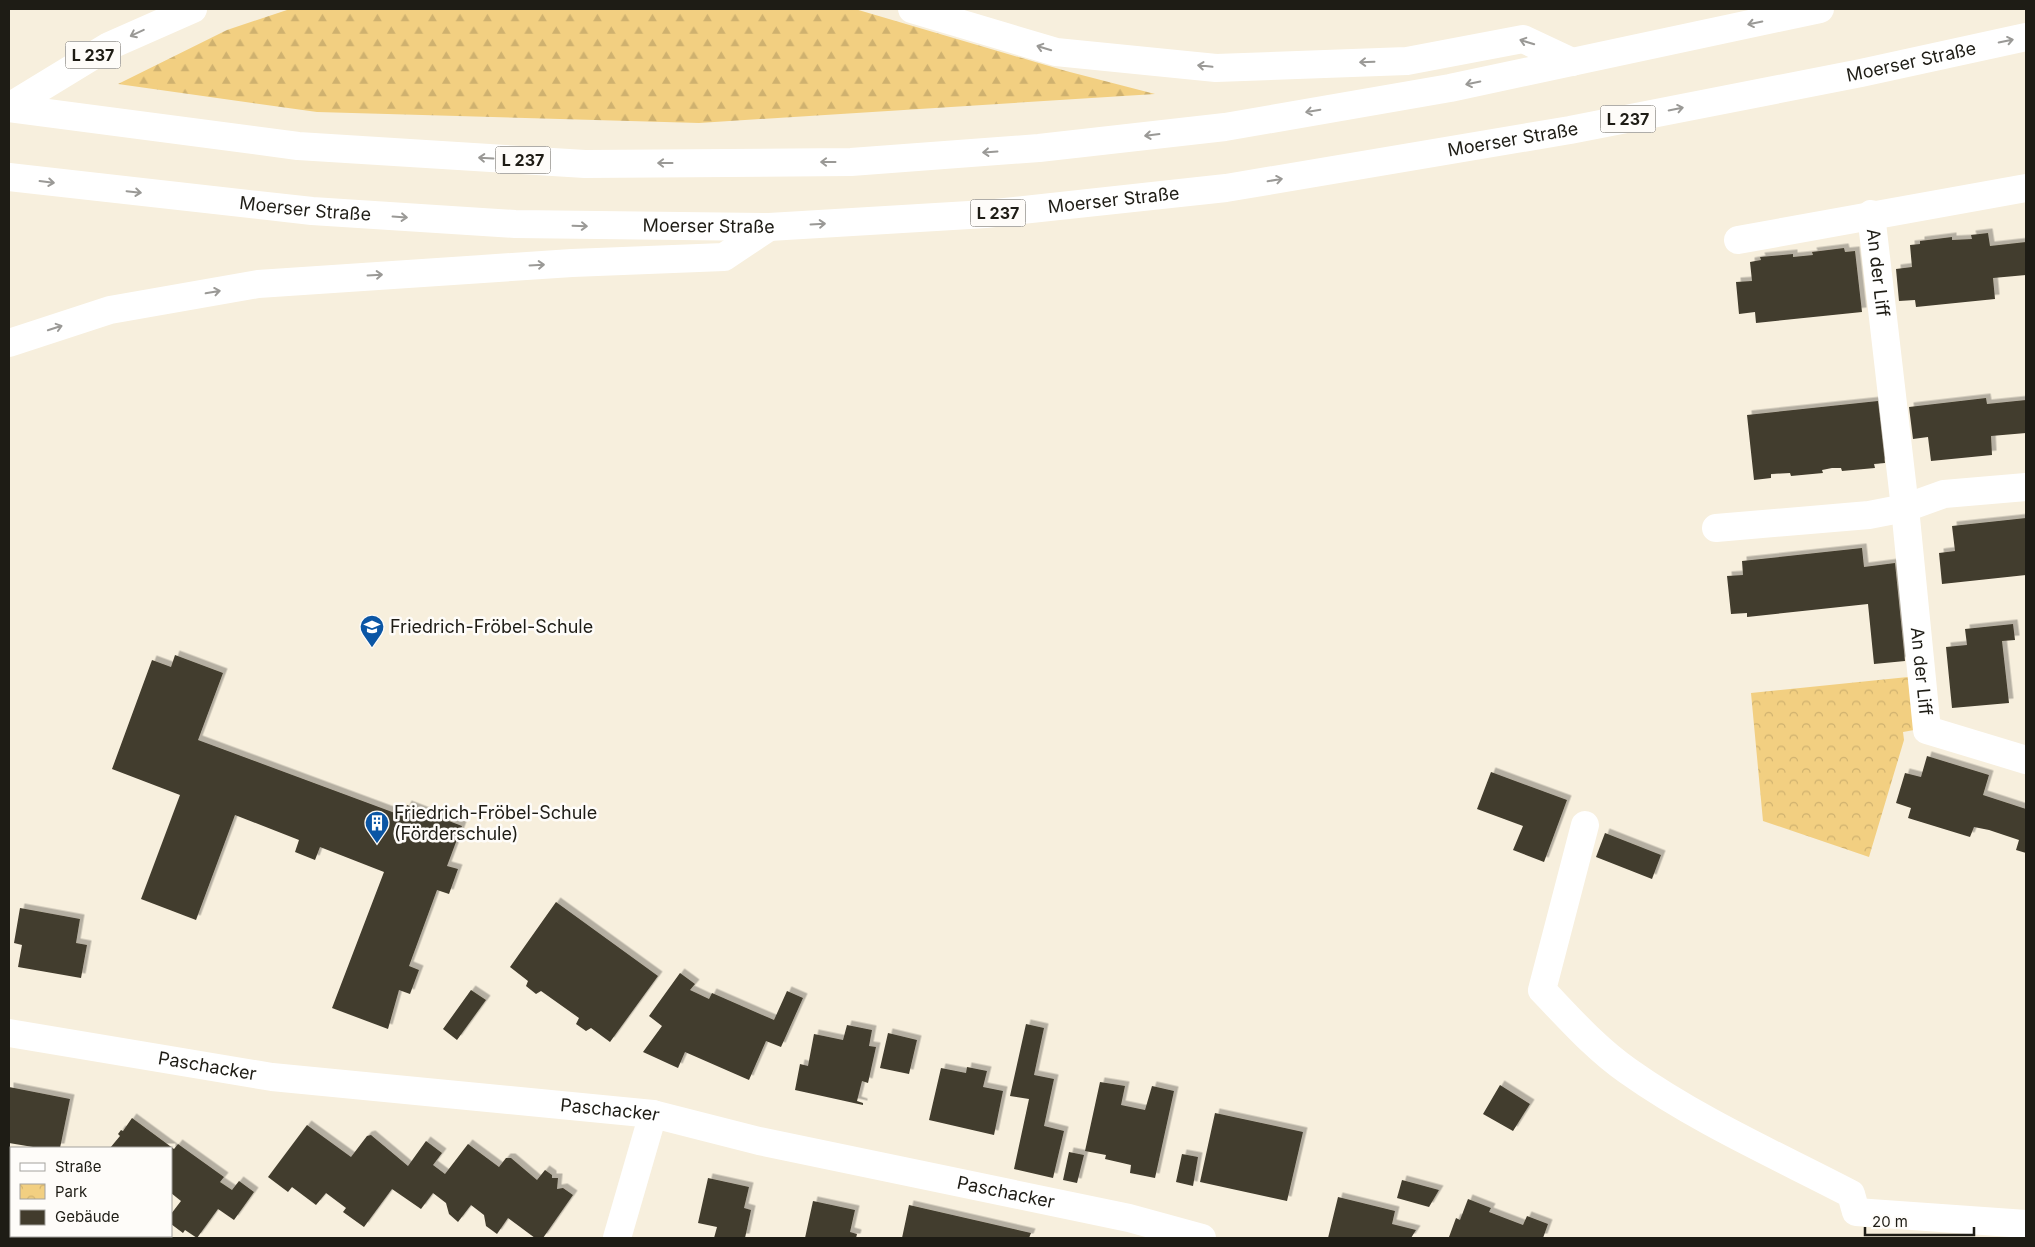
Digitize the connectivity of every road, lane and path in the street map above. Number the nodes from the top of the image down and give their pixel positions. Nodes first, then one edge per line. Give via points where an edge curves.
1 (912, 9) edge
2 (1820, 9) edge
3 (187, 11) edge
4 (2026, 37) edge
5 (1572, 62) junction
6 (9, 108) edge
7 (9, 177) edge
8 (2026, 188) edge
9 (1871, 214) junction
10 (769, 227) junction
11 (1738, 240) dead end
12 (9, 343) edge
13 (2026, 487) edge
14 (1905, 508) junction
15 (1716, 528) dead end
16 (2026, 760) edge
17 (1586, 825) dead end
18 (9, 1033) edge
19 (653, 1114) junction
20 (2026, 1224) edge
21 (616, 1238) edge
22 (1202, 1238) edge

5 -> 1 main road via 1523,39 1406,61 1216,68 1056,52
2 -> 5 main road, L 237
3 -> 6 main road, L 237 via 108,46
10 -> 4 main road, Moerser Straße / L 237 via 986,214 1226,188 1570,130
5 -> 6 main road, L 237 via 1450,88 1225,127 1039,148 851,162 584,164 298,146
7 -> 10 main road, Moerser Straße / L 237 via 312,211 423,219 605,226
8 - 9 main road, An der Liff
9 - 11 main road, An der Liff
9 - 14 main road, An der Liff
12 -> 10 main road via 110,310 258,284 553,264 724,257
13 - 14 main road via 1944,494
14 - 15 main road via 1869,515
14 - 16 main road, An der Liff via 1927,730
17 - 20 main road via 1542,990 1626,1070 1682,1107 1851,1194 1856,1212
18 - 19 main road, Paschacker via 272,1077
19 - 21 main road
19 - 22 main road, Paschacker via 759,1141 1129,1218

